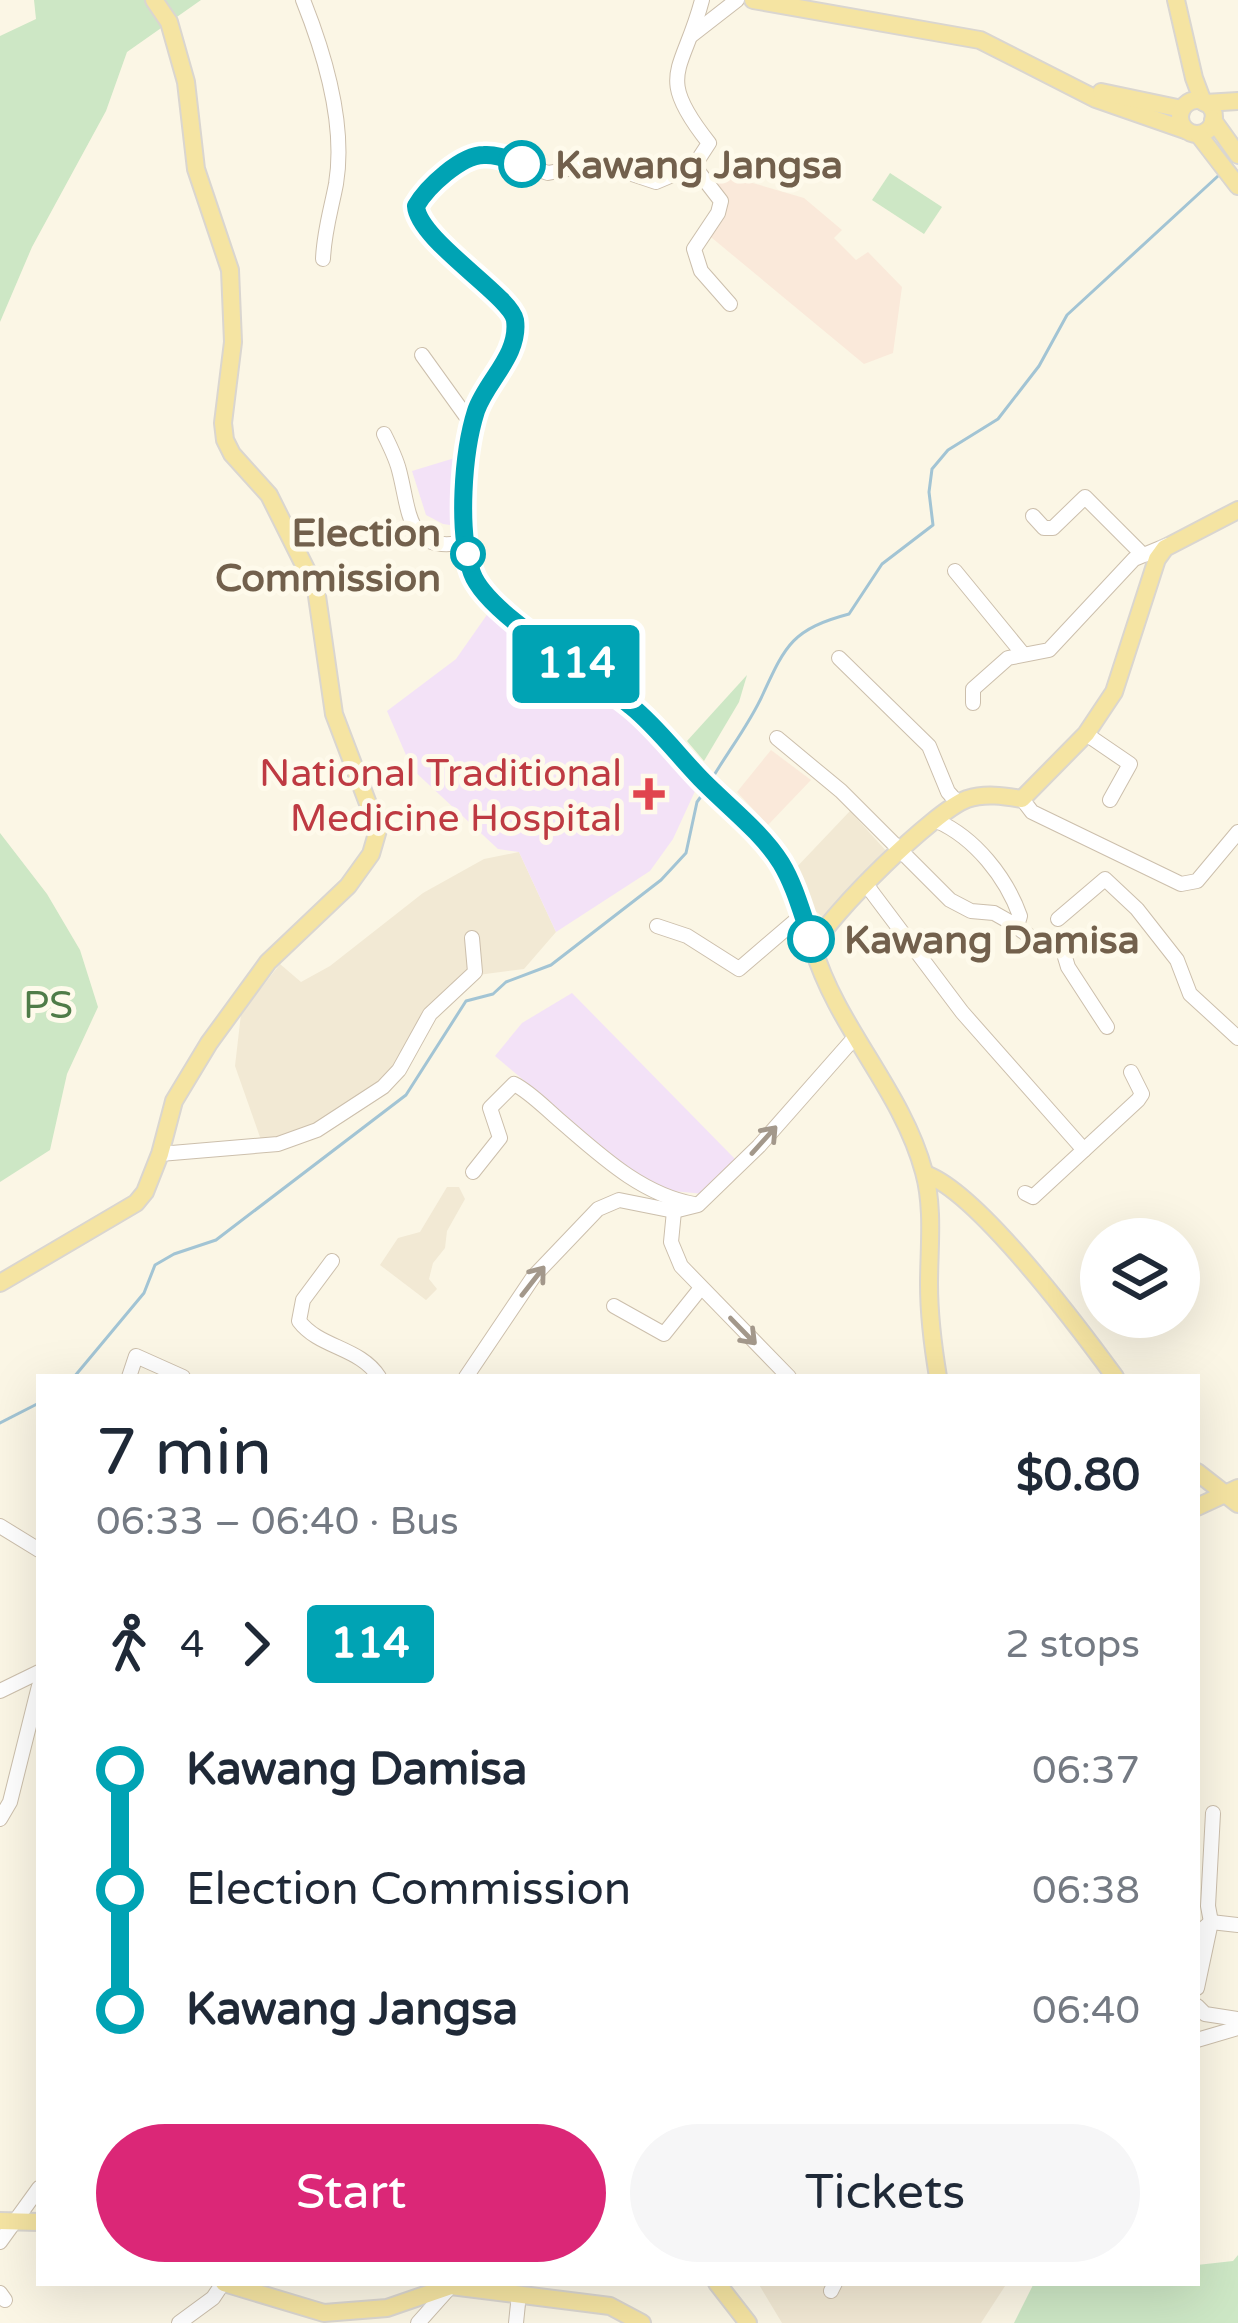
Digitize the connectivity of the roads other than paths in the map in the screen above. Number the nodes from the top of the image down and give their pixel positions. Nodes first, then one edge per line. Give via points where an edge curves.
1 (154, 0) edge
2 (303, 0) edge
3 (701, 0) edge
4 (737, 0) edge
5 (752, 0) edge
6 (803, 0) edge
7 (1176, 0) edge
8 (692, 35) junction
9 (1238, 105) edge
10 (1200, 109) junction
11 (1197, 137) junction
12 (1238, 155) edge
13 (694, 166) junction
14 (1236, 183) edge
15 (322, 259) dead end
16 (730, 304) dead end
17 (422, 355) dead end
18 (473, 426) junction
19 (384, 434) dead end
20 (1238, 510) edge
21 (1033, 516) dead end
22 (466, 542) junction
23 (1169, 544) junction
24 (1142, 554) junction
25 (955, 571) dead end
26 (1023, 654) junction
27 (839, 658) dead end
28 (973, 703) dead end
29 (1086, 734) junction
30 (777, 738) dead end
31 (1022, 799) junction
32 (1110, 800) dead end
33 (958, 803) junction
34 (937, 821) junction
35 (1238, 832) edge
36 (901, 851) junction
37 (865, 883) junction
38 (802, 915) junction
39 (1058, 919) dead end
40 (657, 926) dead end
41 (1015, 926) junction
42 (472, 938) dead end
43 (813, 947) junction
44 (1107, 1027) dead end
45 (856, 1036) junction
46 (1238, 1037) edge
47 (1131, 1072) dead end
48 (1084, 1150) junction
49 (160, 1154) junction
50 (473, 1172) dead end
51 (925, 1174) junction
52 (1024, 1193) dead end
53 (698, 1205) junction
54 (674, 1210) junction
55 (332, 1261) dead end
56 (0, 1283) edge
57 (700, 1288) junction
58 (614, 1306) dead end
59 (130, 1374) edge
60 (176, 1374) edge
61 (377, 1374) edge
62 (468, 1374) edge
63 (785, 1374) edge
64 (938, 1374) edge
65 (1113, 1374) edge
66 (1200, 1474) edge
67 (1234, 1496) edge
68 (1200, 1507) edge
69 (0, 1526) edge
70 (36, 1548) edge
71 (36, 1673) edge
72 (0, 1691) edge
73 (36, 1698) edge
74 (1213, 1813) dead end
75 (0, 1819) edge
76 (1211, 1922) junction
77 (1238, 1922) edge
78 (1200, 1931) edge
79 (1200, 1974) edge
80 (1200, 2009) edge
81 (1238, 2024) edge
82 (1200, 2039) edge
83 (36, 2191) edge
84 (8, 2222) edge
85 (0, 2242) edge
86 (222, 2286) edge
87 (233, 2286) edge
88 (452, 2286) junction
89 (719, 2286) edge
90 (519, 2294) junction
91 (622, 2318) edge
92 (179, 2323) edge
93 (418, 2323) edge
94 (516, 2323) edge
95 (642, 2323) edge
96 (748, 2323) edge

1 - 49 main road via 186,82 196,169 230,270 225,440 269,495 316,590 334,714 378,830 348,886 268,962 209,1043 174,1101
2 - 15 street via 329,83 337,148
3 - 8 street
4 - 8 street
5 - 11 main road via 980,40 1096,100
6 - 10 main road via 980,31 1101,92
7 - 10 main road
8 - 13 street via 674,78 677,98 710,143
9 - 10 main road
10 - 11 main road via 1210,128
10 - 11 main road via 1180,122
10 - 12 main road
11 - 14 main road
13 - 16 street via 721,201 694,249 701,271
13 - 18 street via 656,182 599,163 548,173 479,155 418,201 420,219 513,314 507,356
17 - 18 street
18 - 22 street
19 - 22 street via 409,521 424,538
20 - 23 main road
21 - 24 street via 1053,528 1085,497
22 - 38 street via 471,572 489,599 634,708 780,861
23 - 24 street
23 - 29 main road via 1157,559 1114,692
24 - 26 street via 1048,650
25 - 26 street
26 - 28 street via 980,679
27 - 33 street via 929,746
29 - 31 main road
29 - 32 street via 1130,764
30 - 36 street
31 - 33 main road via 984,795
31 - 35 street via 1031,812 1190,885
33 - 34 main road
34 - 36 main road
34 - 41 street via 968,840 1005,883 1020,916
36 - 37 main road
36 - 41 street via 950,900
37 - 43 main road
37 - 48 street via 962,1012
38 - 40 street via 739,969
38 - 43 street
39 - 46 street via 1106,878 1177,960 1190,994
41 - 44 street via 1038,942 1060,944
42 - 49 street via 475,973 439,1003 399,1070 366,1100 297,1139
43 - 45 main road
45 - 51 main road via 898,1104
53 -> 45 street
47 - 48 street via 1142,1094
48 - 52 street via 1033,1197
49 - 56 main road via 136,1203
50 - 53 street via 500,1138 490,1108 514,1084 645,1187
51 - 64 main road
51 - 65 main road via 951,1186 1035,1274
53 - 54 street
54 - 57 street via 674,1252
62 -> 54 street via 534,1276 598,1209 619,1200
55 - 61 street via 303,1300 299,1321
57 - 58 street via 664,1334
57 -> 63 street
59 - 60 street via 136,1356
66 - 67 main road
67 - 68 main road
69 - 70 street
71 - 72 street
73 - 75 street
74 - 76 street
76 - 77 street
76 - 78 street
76 - 79 street
80 - 81 street
81 - 82 street
83 - 84 street
84 - 85 street
86 - 92 street
87 - 88 main road via 341,2314
88 - 90 main road
88 - 93 street
89 - 96 main road
90 - 91 main road via 610,2306
90 - 94 street
91 - 95 main road

